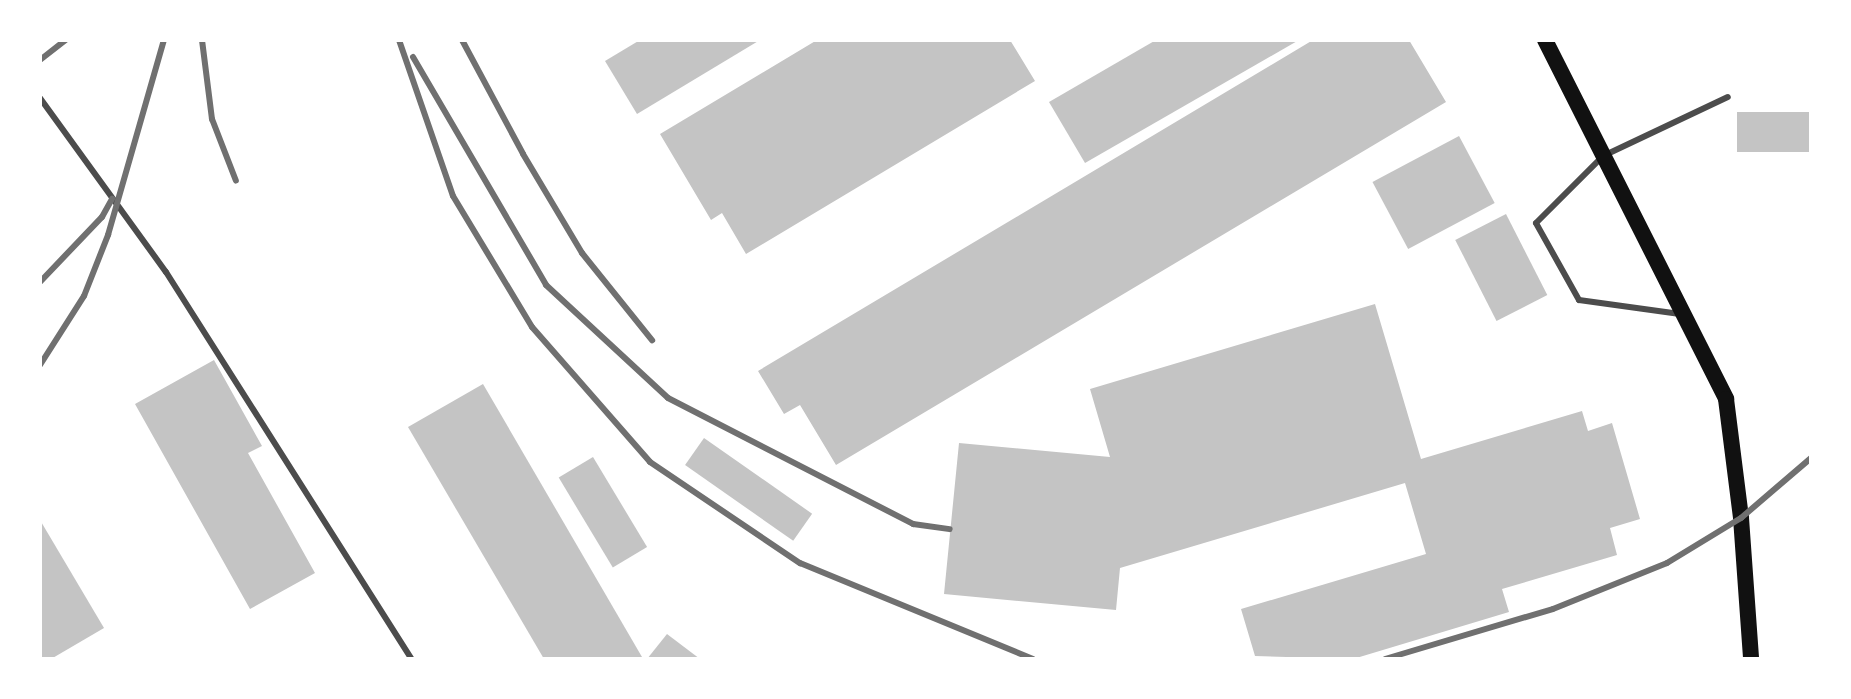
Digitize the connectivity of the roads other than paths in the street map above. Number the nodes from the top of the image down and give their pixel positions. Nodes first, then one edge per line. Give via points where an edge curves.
1 (1545, 40) edge
2 (1728, 97) dead end
3 (40, 98) edge
4 (1603, 156) junction
5 (1684, 315) junction
6 (412, 659) edge
7 (1751, 659) edge

1 - 4 main road
2 - 4 lane
3 - 6 lane via 166,272
4 - 5 main road
4 - 5 lane via 1536,223 1579,300
5 - 7 main road via 1726,399

